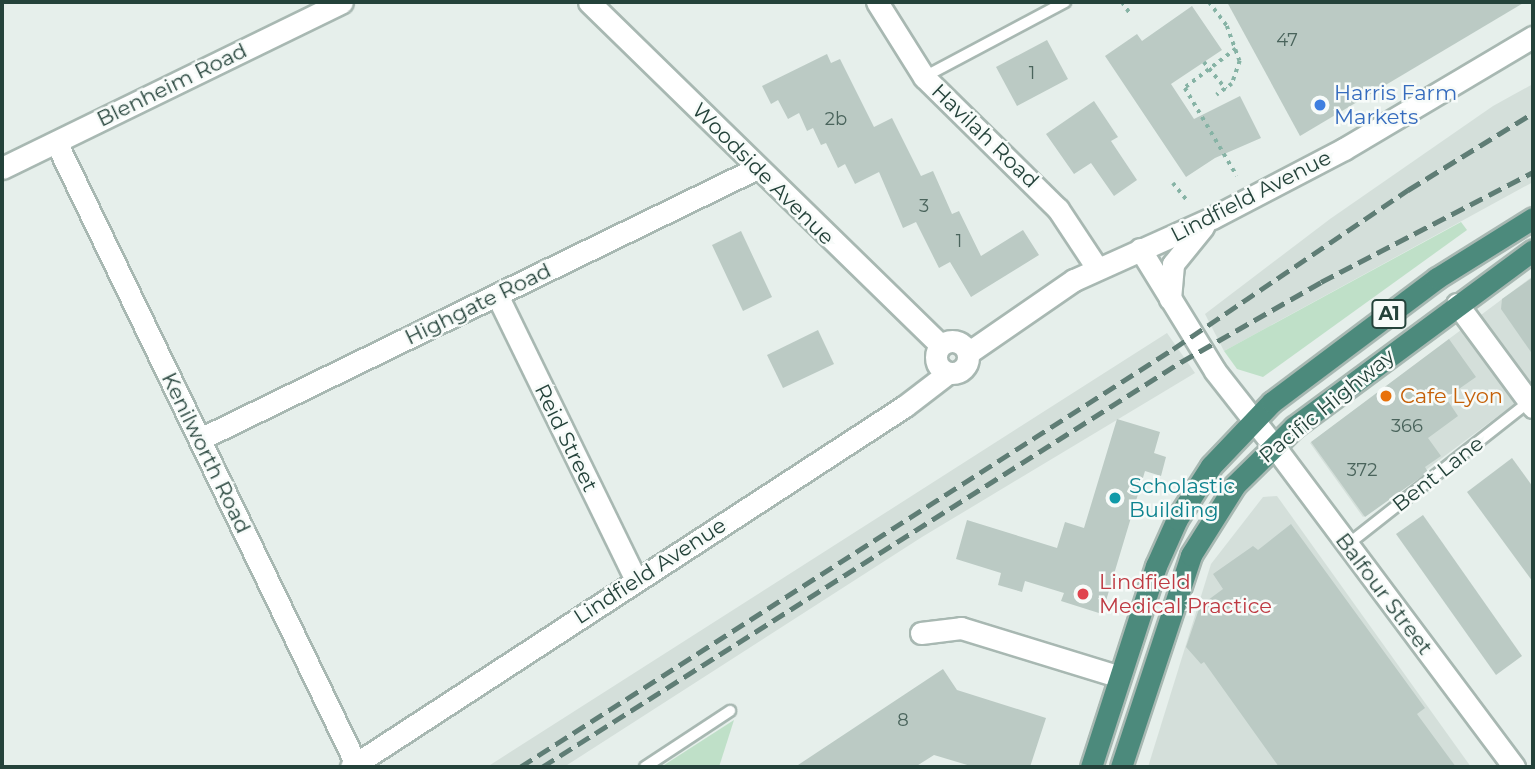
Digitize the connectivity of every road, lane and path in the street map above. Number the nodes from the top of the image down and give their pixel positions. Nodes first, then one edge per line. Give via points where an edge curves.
1 (342, 2) edge
2 (589, 2) edge
3 (877, 2) edge
4 (1065, 2) edge
5 (1122, 2) edge
6 (1209, 2) edge
7 (1131, 15) dead end
8 (1533, 37) edge
9 (1236, 50) junction
10 (1204, 62) dead end
11 (1210, 69) junction
12 (924, 77) junction
13 (1226, 89) junction
14 (1217, 95) dead end
15 (56, 142) junction
16 (2, 168) edge
17 (757, 168) junction
18 (1237, 176) dead end
19 (1173, 183) dead end
20 (1187, 200) dead end
21 (1212, 218) junction
22 (1533, 218) edge
23 (1140, 249) junction
24 (1533, 250) edge
25 (1097, 268) junction
26 (497, 295) junction
27 (1170, 301) junction
28 (1457, 304) junction
29 (940, 345) junction
30 (968, 353) junction
31 (948, 373) junction
32 (1531, 404) edge
33 (1252, 421) junction
34 (200, 439) junction
35 (1274, 446) junction
36 (1347, 545) junction
37 (636, 580) junction
38 (920, 634) dead end
39 (1120, 677) junction
40 (730, 711) dead end
41 (1507, 765) edge
42 (354, 766) edge
43 (645, 767) edge
44 (1091, 767) edge
45 (1121, 767) edge

1 - 15 street, Blenheim Road
2 - 17 street, Woodside Avenue
3 - 12 street, Havilah Road
4 - 12 lane
5 - 7 path
6 - 9 path
8 - 21 street, Lindfield Avenue via 1343,149
9 - 11 path
9 - 13 path via 1239,72
10 - 11 path
11 - 13 path
11 - 18 path via 1185,88
12 - 25 street, Havilah Road via 1058,209
13 - 14 path
15 - 16 street, Blenheim Road
15 - 34 street, Kenilworth Road
17 - 26 street, Highgate Road
17 - 29 street, Woodside Avenue
19 - 20 path
21 - 23 street, Lindfield Avenue
21 - 27 street via 1179,252 1170,275
22 - 33 highway, Pacific Highway / A1 via 1437,278
23 - 25 street, Lindfield Avenue
23 - 27 street
24 - 28 highway, Pacific Highway / A1
25 - 30 street, Lindfield Avenue
26 - 34 street, Highgate Road
26 - 37 street, Reid Street
27 - 33 street
28 - 32 street
28 - 35 highway, Pacific Highway / A1
29 - 30 street via 954,340
29 - 31 street via 936,359
30 - 31 street via 963,369
31 - 37 street, Lindfield Avenue via 905,406
32 - 36 lane, Bent Lane
33 - 35 street, Balfour Street
33 - 39 highway, Pacific Highway / A1 via 1211,466 1177,519 1156,566
34 - 42 street, Kenilworth Road
35 - 36 street, Balfour Street
35 - 45 highway, Pacific Highway / A1 via 1235,485 1191,555
36 - 41 street, Balfour Street
37 - 42 street, Lindfield Avenue
38 - 39 street via 961,628
39 - 44 highway, Pacific Highway / A1
40 - 43 lane

